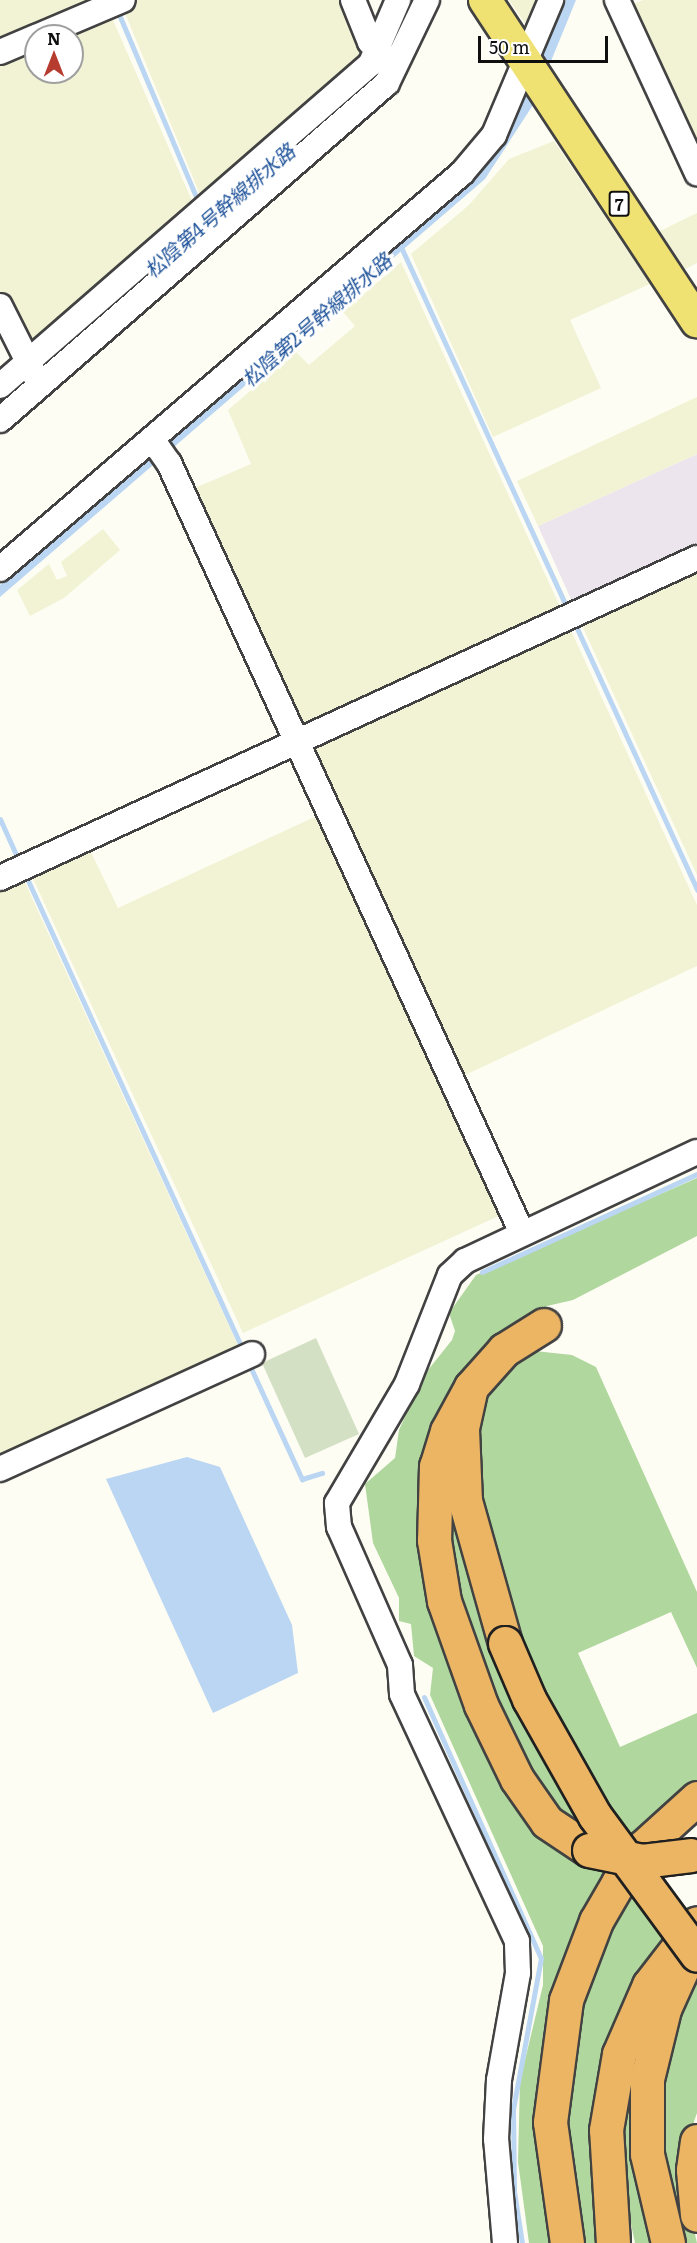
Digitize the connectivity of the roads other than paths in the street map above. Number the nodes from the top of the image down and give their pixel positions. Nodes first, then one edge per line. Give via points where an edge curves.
1 (123, 0) edge
2 (353, 0) edge
3 (398, 0) edge
4 (427, 0) edge
5 (485, 0) edge
6 (551, 0) edge
7 (622, 2) edge
8 (66, 24) edge
9 (24, 42) edge
10 (0, 52) edge
11 (387, 58) junction
12 (533, 72) junction
13 (697, 173) edge
14 (0, 306) edge
15 (697, 321) edge
16 (33, 374) junction
17 (0, 386) edge
18 (0, 420) edge
19 (158, 447) junction
20 (697, 558) edge
21 (0, 569) edge
22 (296, 741) junction
23 (0, 878) edge
24 (697, 1152) edge
25 (522, 1233) junction
26 (544, 1325) dead end
27 (252, 1354) dead end
28 (471, 1387) junction
29 (0, 1469) edge
30 (697, 1798) edge
31 (694, 1854) edge
32 (697, 1923) edge
33 (697, 1938) edge
34 (697, 1955) edge
35 (697, 2141) edge
36 (609, 2210) junction
37 (697, 2215) edge
38 (506, 2243) edge
39 (567, 2243) edge
40 (613, 2243) edge
41 (620, 2243) edge
42 (668, 2243) edge

1 - 8 street
2 - 11 street
3 - 11 street
4 - 11 street
5 - 12 main road, 7
6 - 12 street
7 - 13 street
9 - 10 street
11 - 16 street via 371,63
12 - 15 main road, 7
12 - 19 street via 494,135 462,173
14 - 16 street
16 - 17 street
16 - 18 street
19 - 21 street
19 - 22 street
20 - 22 street
22 - 23 street
22 - 25 street
24 - 25 street
25 - 38 street via 465,1261 450,1275 407,1384 337,1503 339,1527 400,1665 402,1694 516,1941 518,1973 499,2080 496,2139
26 - 28 highway via 504,1350
27 - 29 street
28 - 31 highway, bridge via 447,1431 436,1466 434,1539 444,1601 481,1705 517,1779 547,1822 589,1850 642,1861
28 - 34 highway, bridge via 462,1428 465,1501 505,1643 583,1797
30 - 39 highway via 643,1847 618,1883 596,1920 566,2000 550,2122
32 - 36 highway via 650,1985 619,2054 606,2130
33 - 42 highway via 664,2009 647,2079 647,2154
35 - 37 highway via 693,2170
36 - 40 highway
36 - 41 highway

